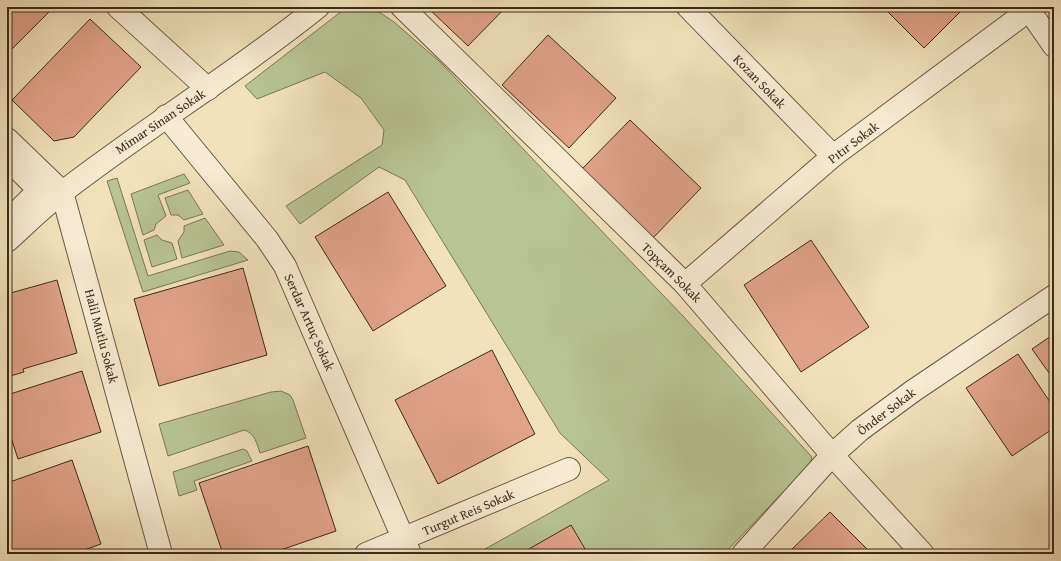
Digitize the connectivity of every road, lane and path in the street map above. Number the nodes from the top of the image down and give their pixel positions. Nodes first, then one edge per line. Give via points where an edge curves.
1 (118, 7) edge
2 (318, 7) edge
3 (402, 7) edge
4 (688, 7) edge
5 (1030, 8) edge
6 (1054, 46) edge
7 (208, 89) junction
8 (166, 116) junction
9 (7, 139) edge
10 (833, 156) junction
11 (7, 159) edge
12 (62, 192) junction
13 (7, 222) edge
14 (7, 241) edge
15 (685, 284) junction
16 (1054, 296) edge
17 (832, 455) junction
18 (569, 469) dead end
19 (407, 546) edge
20 (161, 554) edge
21 (366, 554) edge
22 (743, 554) edge
23 (923, 554) edge

1 - 7 street
2 - 7 street, Mimar Sinan Sokak
3 - 15 street, Topçam Sokak
4 - 10 street, Kozan Sokak
5 - 6 street
5 - 10 street, Pıtır Sokak
7 - 8 street, Mimar Sinan Sokak
8 - 12 street, Mimar Sinan Sokak
8 - 19 street, Serdar Artuç Sokak via 285,266
9 - 12 street
10 - 15 street, Pıtır Sokak
11 - 13 street via 36,187 34,195
12 - 14 street, Mimar Sinan Sokak
12 - 20 street, Halil Mutlu Sokak
15 - 17 street, Topçam Sokak
16 - 17 street, Önder Sokak via 890,407
17 - 22 street, Önder Sokak
17 - 23 street, Topçam Sokak
18 - 19 street, Turgut Reis Sokak
19 - 21 street, Turgut Reis Sokak

